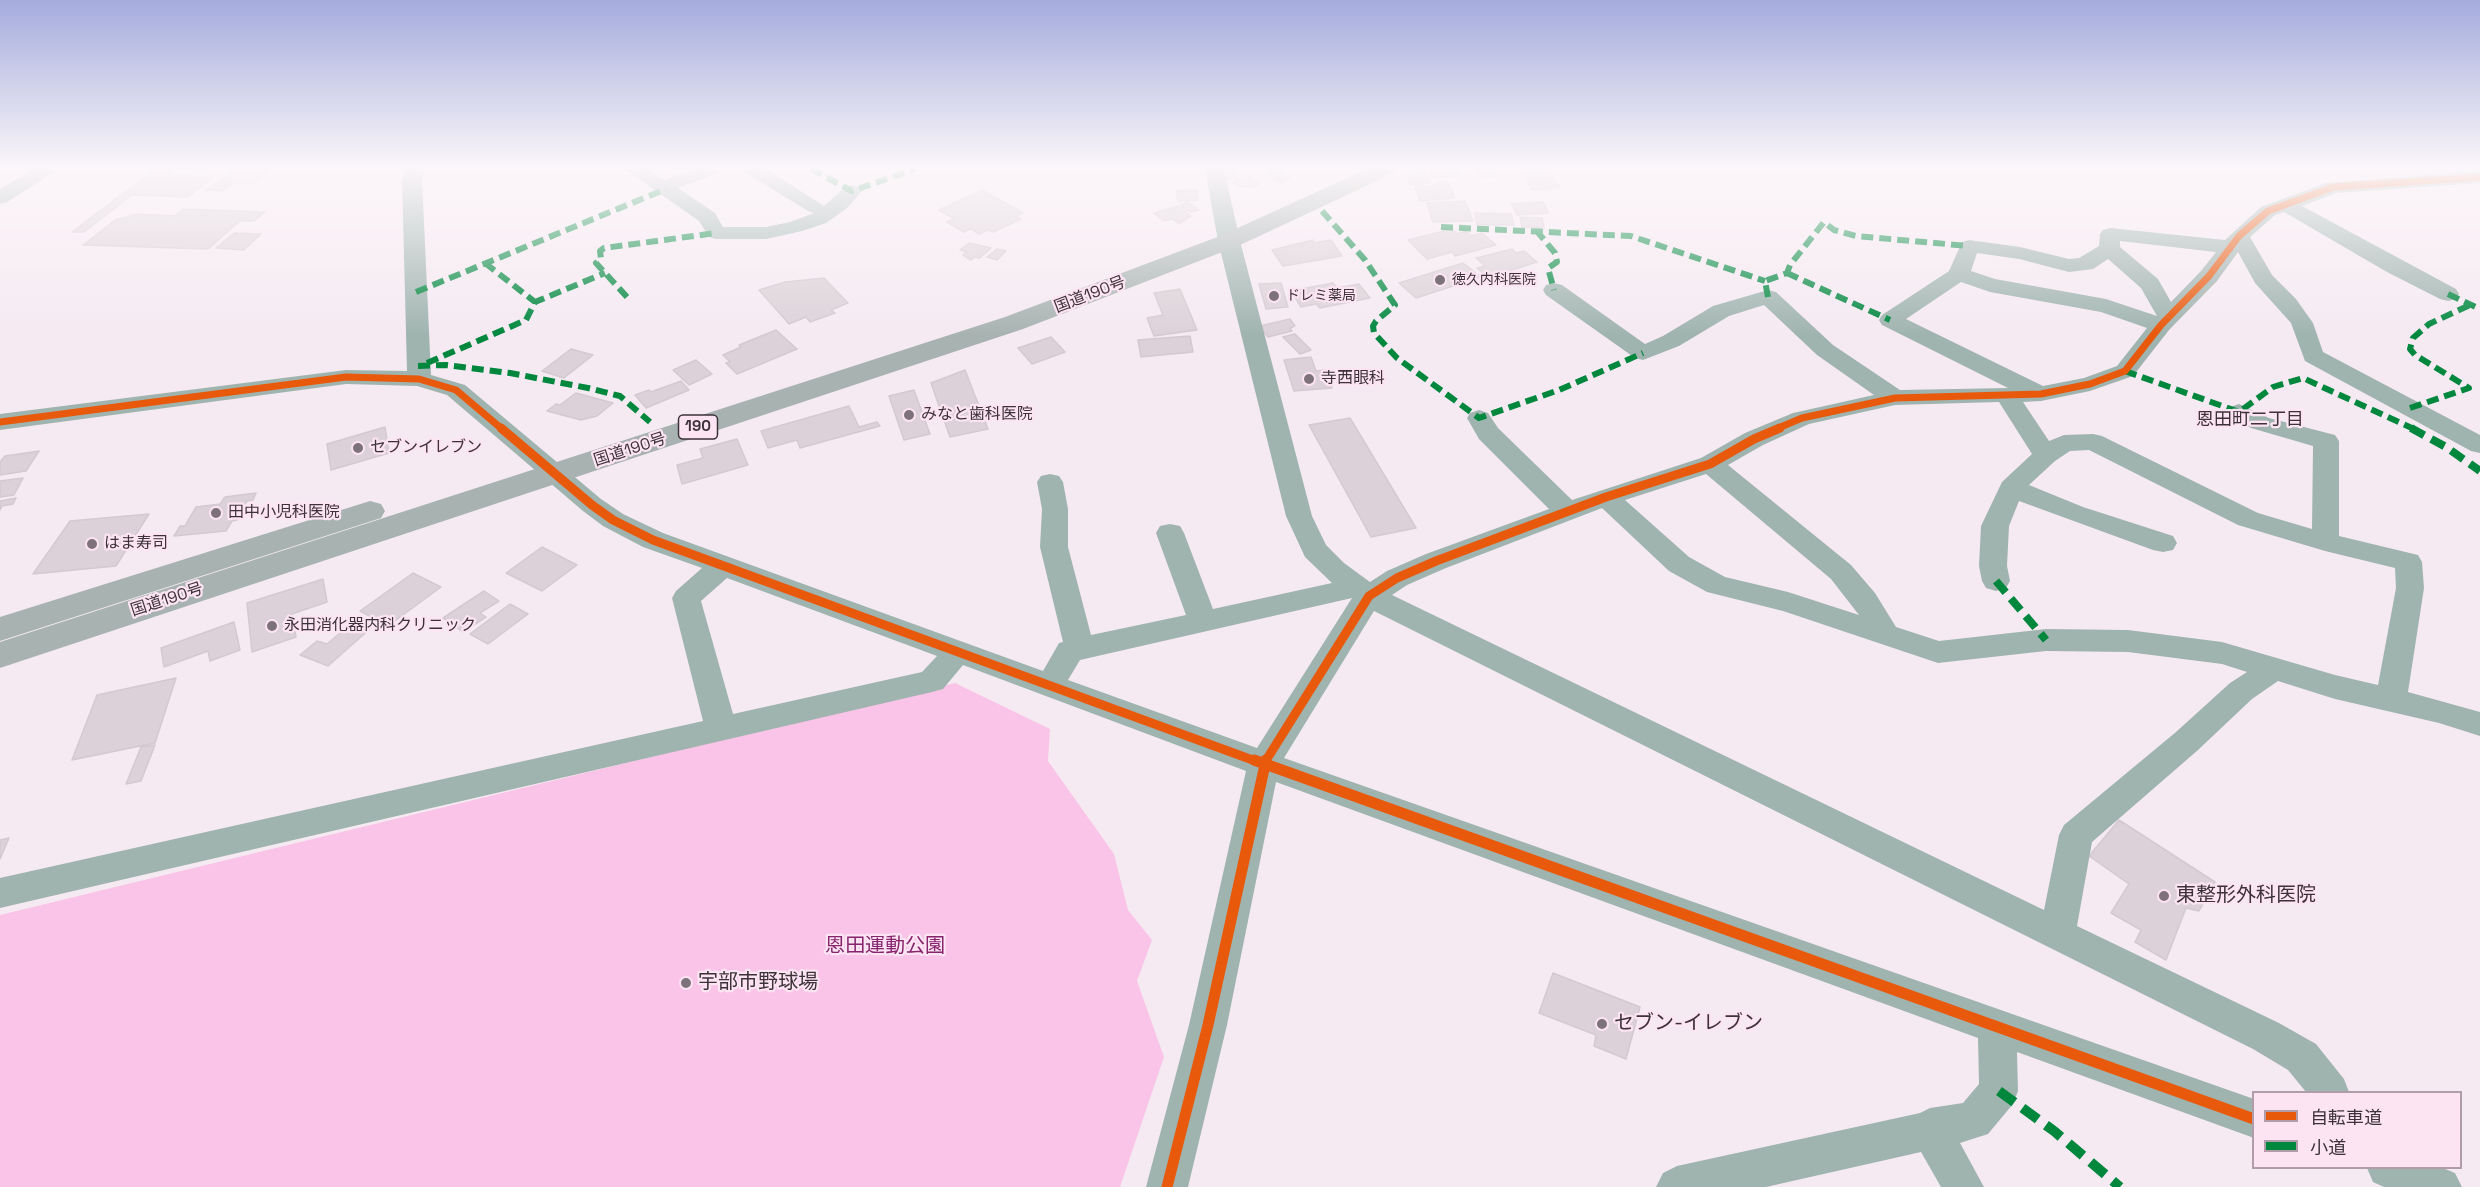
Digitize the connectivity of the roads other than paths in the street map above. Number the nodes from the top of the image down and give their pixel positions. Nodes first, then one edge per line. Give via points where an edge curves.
1 (414, 224) edge
2 (712, 224) edge
3 (803, 224) edge
4 (1227, 224) edge
5 (1241, 224) edge
6 (1245, 224) edge
7 (2253, 224) edge
8 (2319, 224) edge
9 (1228, 231) junction
10 (2235, 241) junction
11 (2109, 249) junction
12 (1959, 274) junction
13 (1554, 290) dead end
14 (2448, 294) dead end
15 (2165, 321) junction
16 (419, 379) junction
17 (2041, 394) junction
18 (2006, 396) junction
19 (1895, 398) junction
20 (2239, 412) dead end
21 (1479, 418) dead end
22 (0, 422) edge
23 (2480, 445) edge
24 (2046, 455) junction
25 (1710, 464) junction
26 (544, 466) junction
27 (1050, 482) dead end
28 (2011, 488) junction
29 (1606, 497) junction
30 (1568, 512) junction
31 (1170, 532) dead end
32 (2325, 542) junction
33 (2163, 543) dead end
34 (722, 566) junction
35 (1996, 582) dead end
36 (1363, 591) junction
37 (1203, 621) junction
38 (1886, 635) junction
39 (1, 637) edge
40 (1080, 649) junction
41 (957, 652) junction
42 (2273, 669) junction
43 (1050, 685) junction
44 (2391, 700) junction
45 (2480, 724) edge
46 (721, 729) junction
47 (1264, 764) junction
48 (0, 893) edge
49 (2058, 932) junction
50 (1997, 1025) junction
51 (2329, 1091) edge
52 (2252, 1119) edge
53 (1930, 1128) junction
54 (2392, 1169) edge
55 (1167, 1187) edge
56 (1677, 1187) edge
57 (1963, 1187) edge
58 (2441, 1187) edge

1 - 16 street
2 - 3 street via 716,233 766,233
4 - 9 street
5 - 9 highway, 国道190号 / 190
6 - 9 highway, 国道190号 / 190
7 - 10 street
8 - 14 street
9 - 26 highway, 国道190号 / 190 via 1014,323
9 - 36 street via 1299,516 1315,550
10 - 11 street via 2110,234
10 - 15 street via 2209,276
10 - 23 street via 2302,323 2313,356
11 - 12 street via 2085,264 2069,266 2020,253 1969,246
11 - 15 street via 2150,284
12 - 15 street via 1990,285
12 - 17 street via 1890,320
13 - 19 street via 1643,353 1721,311 1768,297 1825,350
15 - 17 street via 2125,371 2090,384
16 - 22 street via 376,376 312,380
16 - 26 street via 456,390
17 - 18 street
18 - 19 street
18 - 24 street
19 - 25 street via 1802,418
20 - 32 street via 2260,423 2326,441
21 - 30 street via 1488,433
24 - 28 street
24 - 32 street via 2064,443 2093,442 2248,519
25 - 29 street
25 - 38 street via 1841,572 1865,600
26 - 34 street via 592,505 632,530
26 - 39 highway, 国道190号 / 190
27 - 40 street via 1055,509 1054,547
28 - 33 street
28 - 35 street via 1995,526
29 - 30 street
29 - 38 street via 1679,564 1717,585 1788,602
30 - 36 street
31 - 37 street
32 - 44 street via 2408,562 2410,588
34 - 41 street
34 - 46 street via 686,598
36 - 37 street
36 - 47 street
36 - 49 street
37 - 40 street
38 - 42 street via 1938,652 2046,640 2128,641 2222,654
40 - 43 street via 1070,651
41 - 43 street
41 - 46 street via 932,681
42 - 44 street
42 - 49 street via 2241,690 2076,835
43 - 47 street
44 - 45 street
46 - 48 street
47 - 50 street
47 - 55 street via 1208,1025
49 - 51 street via 2302,1057
50 - 52 street
50 - 53 street via 1999,1091 1974,1120
53 - 56 street
53 - 57 street
54 - 58 street

